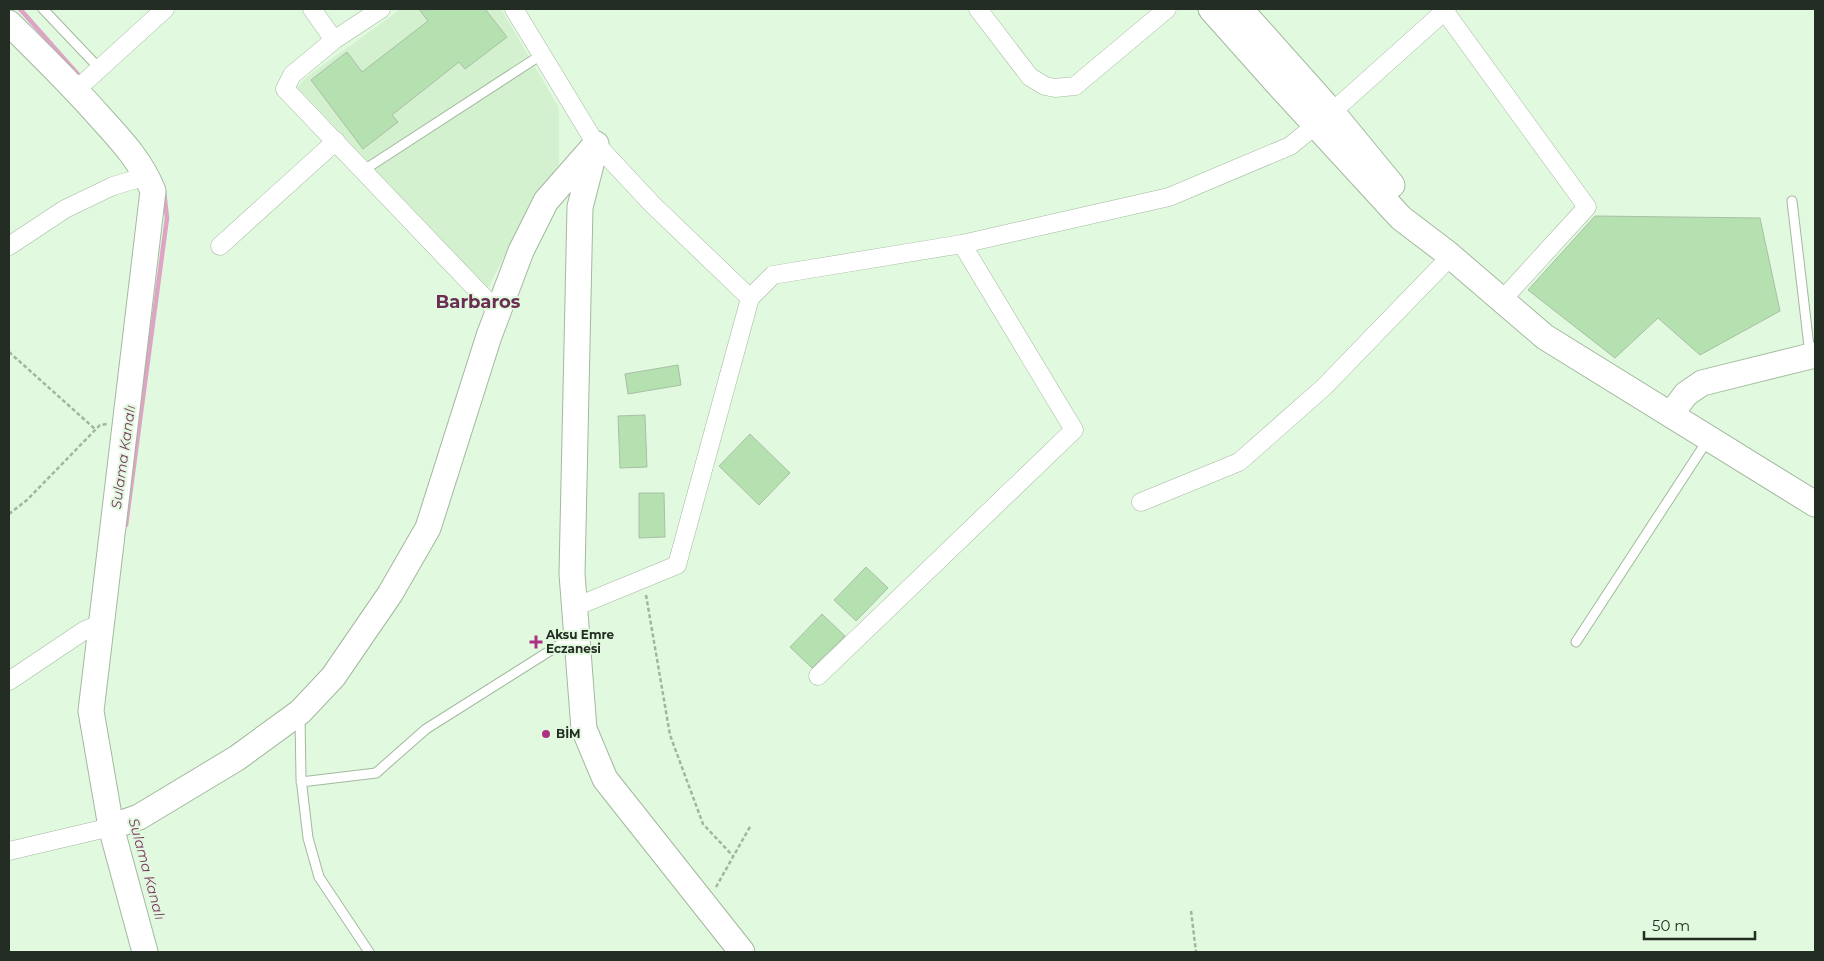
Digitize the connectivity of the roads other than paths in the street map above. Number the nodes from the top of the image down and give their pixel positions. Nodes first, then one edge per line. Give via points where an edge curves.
1 (43, 9) edge
2 (165, 9) edge
3 (312, 9) edge
4 (381, 9) edge
5 (514, 9) edge
6 (978, 9) edge
7 (1167, 9) edge
8 (1211, 9) edge
9 (1240, 9) edge
10 (1445, 9) edge
11 (9, 23) edge
12 (334, 40) junction
13 (541, 55) junction
14 (87, 80) junction
15 (1324, 119) junction
16 (336, 140) junction
17 (596, 144) junction
18 (364, 170) junction
19 (147, 176) junction
20 (1792, 201) dead end
21 (962, 244) junction
22 (9, 246) edge
23 (220, 246) dead end
24 (1449, 255) junction
25 (750, 298) junction
26 (1502, 300) junction
27 (497, 311) junction
28 (1813, 355) edge
29 (1671, 414) junction
30 (1709, 438) junction
31 (1141, 502) dead end
32 (1815, 504) edge
33 (575, 607) junction
34 (102, 623) junction
35 (577, 634) junction
36 (1576, 642) dead end
37 (818, 676) dead end
38 (9, 681) edge
39 (300, 712) junction
40 (301, 782) junction
41 (122, 822) junction
42 (12, 846) edge
43 (145, 952) edge
44 (369, 952) edge
45 (742, 952) edge

1 - 14 lane
2 - 14 street
3 - 12 street
4 - 12 street
5 - 13 street
6 - 7 street via 1030,77 1045,86 1065,88 1075,86
8 - 15 street
9 - 15 street
10 - 15 street
10 - 26 street via 1587,207
11 - 14 street
12 - 16 street via 292,75 285,88
13 - 17 street
13 - 18 lane
14 - 19 street
15 - 21 street via 1290,146 1169,197
15 - 24 street via 1401,218
16 - 18 street
16 - 23 street
17 - 25 street via 652,204
17 - 27 street via 546,201
17 - 33 street via 580,207 572,574
18 - 27 street
19 - 22 street via 113,186 65,209
19 - 34 street via 153,191
20 - 28 lane
21 - 25 street via 774,275
21 - 37 street via 1074,430
24 - 26 street
24 - 31 street via 1324,387 1239,462
25 - 33 street via 677,566
26 - 29 street via 1545,337
27 - 39 street via 428,528 390,594 338,670
28 - 29 street via 1702,383 1686,394
29 - 30 street
30 - 32 street
30 - 36 lane
33 - 35 street
34 - 38 street via 85,630
34 - 41 street via 91,711
35 - 40 lane via 426,729 376,773
35 - 45 street via 584,729 605,779
39 - 40 lane
39 - 41 street via 237,758
40 - 44 lane via 308,838 319,878
41 - 42 street
41 - 43 street

